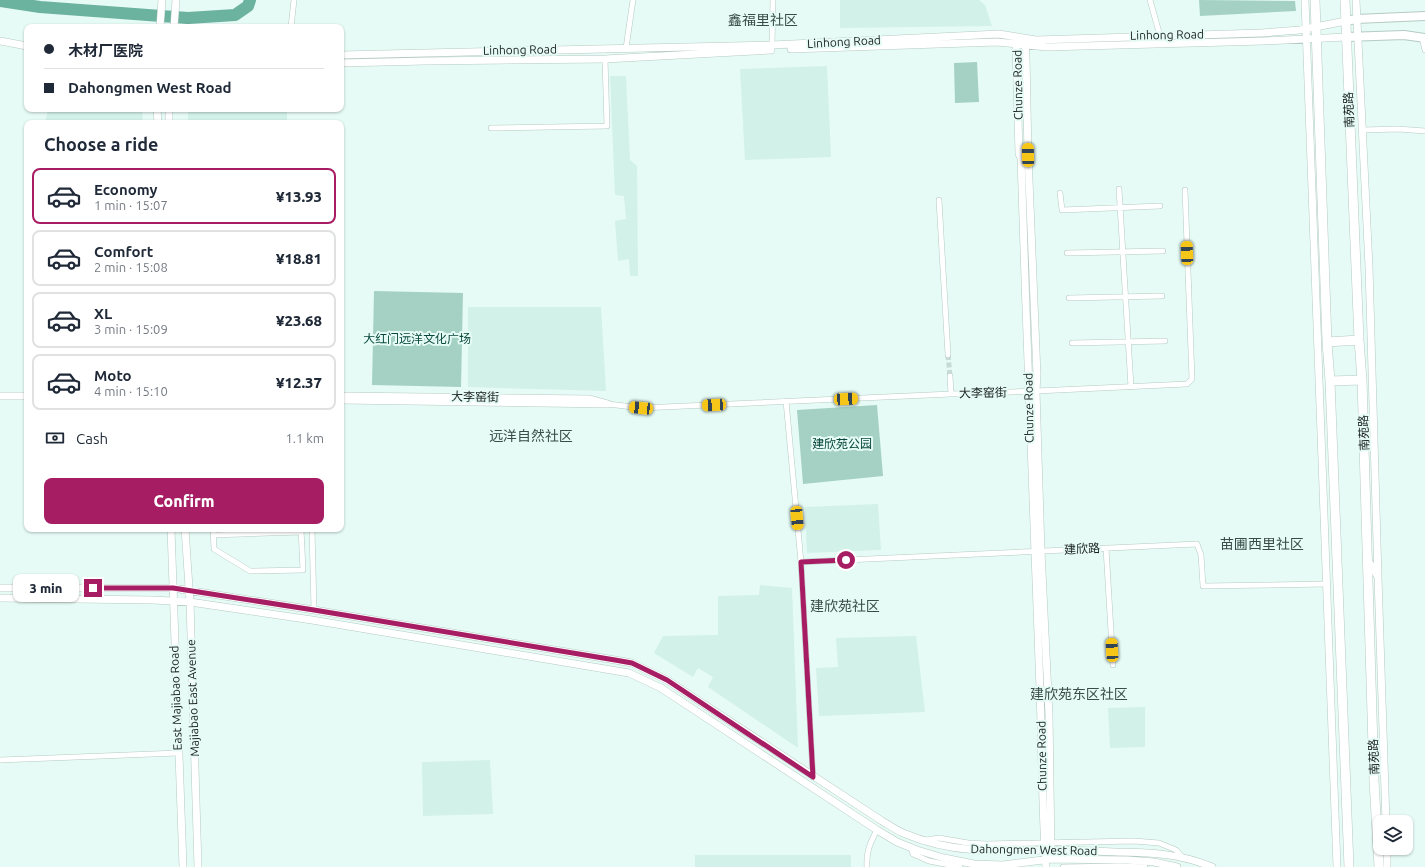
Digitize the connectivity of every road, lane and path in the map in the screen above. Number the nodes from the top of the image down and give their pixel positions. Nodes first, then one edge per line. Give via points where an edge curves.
1 (162, 0) edge
2 (176, 0) edge
3 (294, 0) edge
4 (633, 0) edge
5 (773, 0) edge
6 (1150, 0) edge
7 (1305, 0) edge
8 (1315, 0) edge
9 (1345, 0) edge
10 (1356, 0) edge
11 (1425, 16) edge
12 (1356, 19) junction
13 (1346, 21) junction
14 (160, 24) edge
15 (174, 24) edge
16 (291, 24) edge
17 (1316, 27) junction
18 (1306, 28) junction
19 (1160, 36) junction
20 (1357, 36) junction
21 (1346, 37) junction
22 (1022, 38) junction
23 (1317, 38) junction
24 (1424, 38) edge
25 (1306, 39) junction
26 (0, 41) edge
27 (24, 45) edge
28 (772, 45) junction
29 (1016, 45) junction
30 (1026, 46) junction
31 (626, 48) junction
32 (1425, 50) edge
33 (344, 55) edge
34 (605, 59) junction
35 (344, 63) edge
36 (491, 128) dead end
37 (1362, 130) junction
38 (1425, 131) edge
39 (1119, 189) dead end
40 (1185, 190) dead end
41 (1060, 193) dead end
42 (939, 200) dead end
43 (1160, 206) dead end
44 (1120, 208) junction
45 (1162, 251) dead end
46 (1123, 252) junction
47 (1068, 253) dead end
48 (1162, 296) dead end
49 (1126, 297) junction
50 (1069, 298) dead end
51 (1359, 340) junction
52 (1165, 341) dead end
53 (1128, 342) junction
54 (1327, 342) junction
55 (1072, 343) dead end
56 (948, 355) tunnel mouth
57 (950, 376) tunnel mouth
58 (1362, 380) junction
59 (1330, 382) junction
60 (1131, 387) junction
61 (1036, 391) junction
62 (1028, 392) junction
63 (951, 394) junction
64 (0, 396) edge
65 (24, 396) edge
66 (344, 396) edge
67 (344, 400) edge
68 (786, 402) junction
69 (608, 404) junction
70 (170, 532) edge
71 (185, 532) edge
72 (212, 532) edge
73 (283, 532) edge
74 (301, 532) edge
75 (312, 532) edge
76 (213, 536) junction
77 (1106, 548) junction
78 (1037, 551) junction
79 (1368, 560) junction
80 (801, 562) junction
81 (1378, 577) junction
82 (1327, 584) junction
83 (0, 588) edge
84 (173, 588) junction
85 (189, 591) junction
86 (0, 598) edge
87 (173, 602) junction
88 (190, 602) junction
89 (314, 610) junction
90 (1113, 665) dead end
91 (1383, 747) junction
92 (178, 753) junction
93 (0, 760) edge
94 (813, 777) junction
95 (1374, 781) junction
96 (1386, 815) edge
97 (877, 830) junction
98 (1048, 847) junction
99 (911, 848) junction
100 (1386, 855) edge
101 (1183, 858) junction
102 (1048, 863) edge
103 (969, 865) edge
104 (986, 866) edge
105 (183, 867) edge
106 (198, 867) edge
107 (867, 867) edge
108 (960, 867) edge
109 (1063, 867) edge
110 (1145, 867) edge
111 (1177, 867) edge
112 (1212, 867) edge
113 (1337, 867) edge
114 (1349, 867) edge
115 (1378, 867) edge
116 (1387, 867) edge

1 - 14 main road
2 - 15 main road
3 - 16 street
4 - 31 street
5 - 28 street
6 - 19 street
7 - 18 main road
8 - 17 highway
9 - 13 highway, 南苑路
10 - 12 main road
11 - 12 main road
12 - 13 main road
12 - 20 main road
13 - 17 main road, Linhong Road
13 - 21 highway, 南苑路
17 - 18 main road, Linhong Road
17 - 23 highway
18 - 19 main road, Linhong Road via 1261,33
18 - 25 main road
19 - 22 main road, Linhong Road via 1036,40
20 - 21 main road
20 - 24 main road via 1404,35
20 - 37 main road
21 - 23 main road, Linhong Road
21 - 51 highway, 南苑路
22 - 28 main road, Linhong Road via 999,34
22 - 29 main road, Chunze Road
22 - 30 main road, Chunze Road
23 - 25 main road, Linhong Road
23 - 54 highway
24 - 32 street
25 - 30 main road, Linhong Road
25 - 82 main road
26 - 27 main road
28 - 31 main road, Linhong Road
29 - 30 main road, Linhong Road
29 - 34 main road, Linhong Road via 997,42 780,49
29 - 62 main road, Chunze Road
30 - 61 main road, Chunze Road
31 - 33 main road, Linhong Road
34 - 35 main road, Linhong Road
34 - 36 street via 607,126
37 - 38 street
37 - 81 main road via 1372,349
39 - 44 street
40 - 60 street, 大李窑街 via 1192,379 1187,384
41 - 44 street via 1062,210
42 - 56 street
43 - 44 street
44 - 46 street
45 - 46 street
46 - 47 street
46 - 49 street
48 - 49 street
49 - 50 street
49 - 53 street
51 - 54 highway
51 - 58 highway, 南苑路
52 - 53 street
53 - 55 street
53 - 60 street
54 - 59 highway
57 - 63 street
58 - 59 highway
58 - 79 highway, 南苑路
59 - 114 highway
60 - 61 street, 大李窑街
61 - 62 street, 大李窑街
61 - 78 main road, Chunze Road
62 - 63 street, 大李窑街
62 - 78 main road, Chunze Road
63 - 68 street, 大李窑街
64 - 65 main road
66 - 69 main road, 大李窑街 via 590,399
67 - 69 main road, 大李窑街
68 - 69 street, 大李窑街 via 641,408
68 - 80 street
70 - 84 main road, East Majiabao Road
71 - 85 main road, Majiabao East Avenue
72 - 76 street
73 - 76 street
74 - 76 street via 303,570 250,571 214,548
75 - 89 street
77 - 78 street, 建欣路
77 - 82 street, 建欣路 via 1197,544 1201,555 1203,586
77 - 90 street
78 - 80 street, 建欣路
78 - 98 main road, Chunze Road via 1048,715
79 - 81 main road
79 - 95 highway, 南苑路
80 - 94 street
81 - 91 main road
82 - 113 main road
83 - 84 main road, Dahongmen West Road
84 - 85 main road, Dahongmen West Road
84 - 87 main road, East Majiabao Road
85 - 88 main road, Majiabao East Avenue
85 - 89 main road, Dahongmen West Road
86 - 87 main road, Dahongmen West Road
87 - 88 main road, Dahongmen West Road
87 - 92 main road, East Majiabao Road
88 - 97 main road, Dahongmen West Road via 629,673 662,688
88 - 106 main road, Majiabao East Avenue
89 - 94 main road, Dahongmen West Road via 632,663 667,680
91 - 95 main road
91 - 96 main road
92 - 93 street
92 - 105 main road, East Majiabao Road
94 - 98 main road, Dahongmen West Road via 902,833 922,840 946,846 1005,852
95 - 115 highway, 南苑路
97 - 99 main road, Dahongmen West Road
97 - 107 street via 868,846
98 - 101 main road, Dahongmen West Road via 1149,853
98 - 101 street via 1134,841 1159,844 1176,850
98 - 102 main road, Chunze Road
99 - 103 main road, Dahongmen West Road
99 - 108 street via 913,854 929,861
100 - 116 main road
101 - 112 main road, Dahongmen West Road
102 - 104 main road, Dahongmen West Road
102 - 111 main road, Dahongmen West Road via 1127,860
103 - 104 main road, Dahongmen West Road
109 - 110 street

